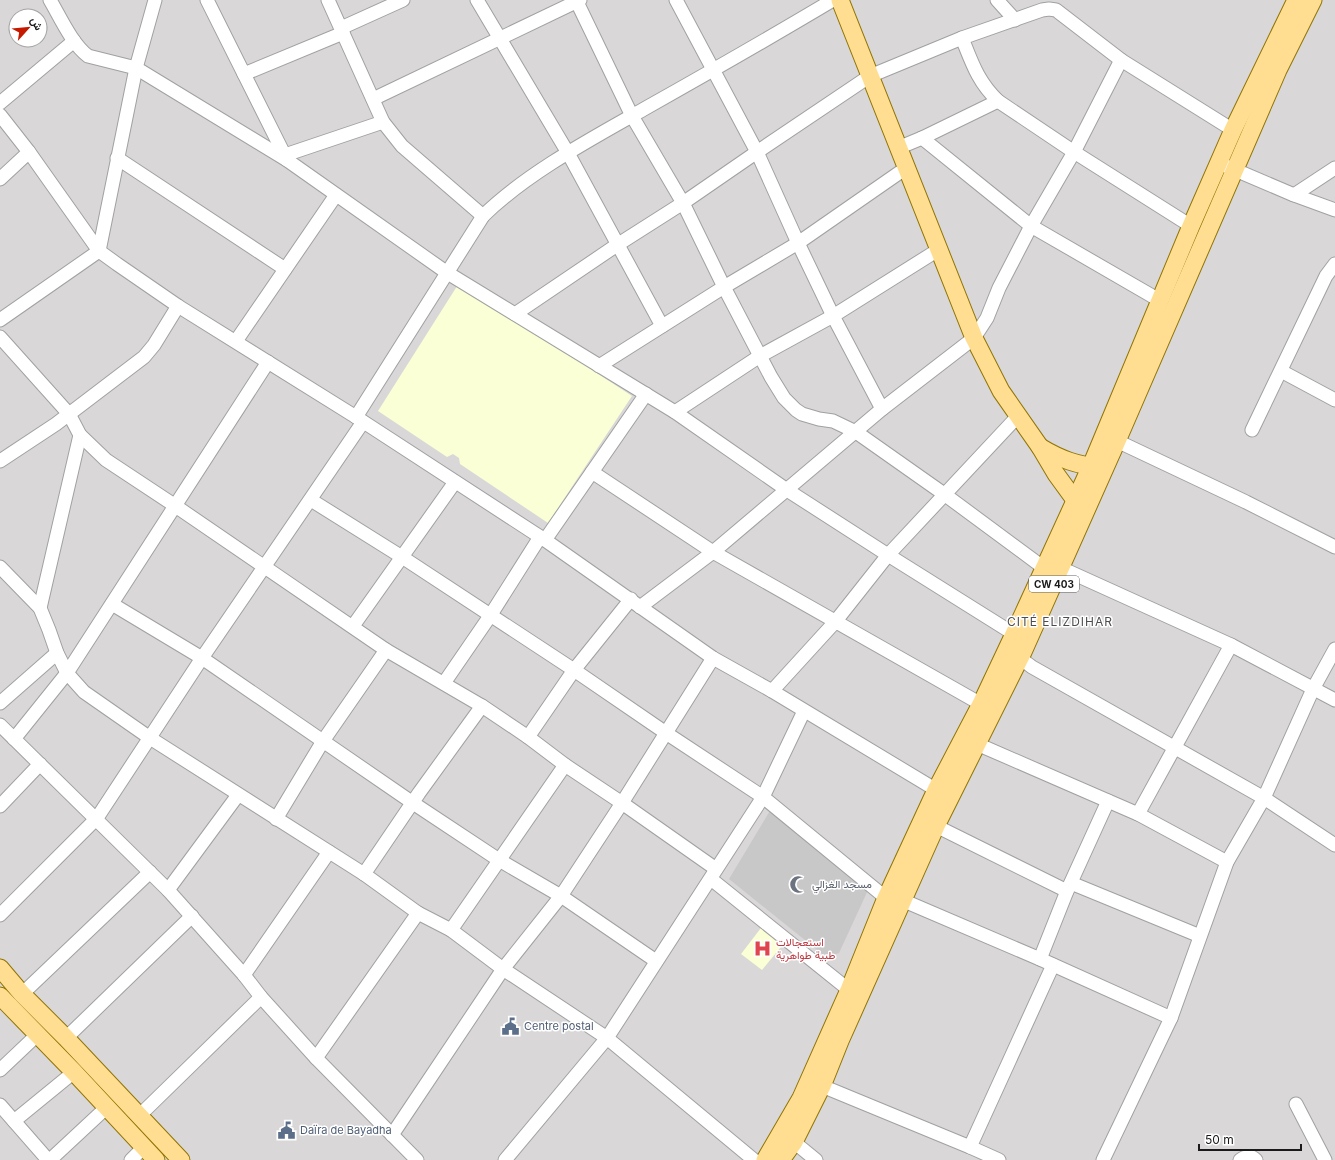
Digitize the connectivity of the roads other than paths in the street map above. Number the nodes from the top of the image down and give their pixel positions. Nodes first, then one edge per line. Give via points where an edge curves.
1 (50, 0) edge
2 (155, 0) edge
3 (207, 0) edge
4 (328, 0) edge
5 (403, 0) edge
6 (477, 0) edge
7 (578, 0) edge
8 (676, 0) edge
9 (833, 0) edge
10 (840, 0) edge
11 (997, 0) edge
12 (1296, 0) edge
13 (1313, 0) edge
14 (1014, 20) junction
15 (342, 31) junction
16 (500, 38) junction
17 (962, 38) junction
18 (74, 41) junction
19 (1122, 60) junction
20 (136, 68) junction
21 (713, 70) junction
22 (244, 74) junction
23 (870, 76) junction
24 (373, 99) junction
25 (998, 101) junction
26 (0, 103) edge
27 (0, 115) edge
28 (632, 116) junction
29 (383, 122) junction
30 (1233, 130) junction
31 (922, 138) junction
32 (898, 148) junction
33 (29, 152) junction
34 (757, 152) junction
35 (1074, 152) junction
36 (568, 153) junction
37 (117, 158) junction
38 (286, 158) junction
39 (1226, 166) junction
40 (906, 168) junction
41 (1335, 168) edge
42 (0, 179) edge
43 (336, 195) junction
44 (1294, 195) junction
45 (683, 203) junction
46 (1335, 210) edge
47 (483, 216) junction
48 (1031, 226) junction
49 (1191, 226) junction
50 (798, 243) junction
51 (617, 245) junction
52 (938, 250) junction
53 (99, 251) junction
54 (1335, 264) edge
55 (286, 269) junction
56 (446, 272) junction
57 (724, 287) junction
58 (1159, 300) junction
59 (178, 306) junction
60 (516, 314) junction
61 (833, 316) junction
62 (0, 320) edge
63 (662, 326) junction
64 (0, 337) edge
65 (974, 338) junction
66 (236, 341) junction
67 (760, 356) junction
68 (268, 362) junction
69 (599, 366) junction
70 (1281, 371) junction
71 (646, 394) junction
72 (1335, 400) edge
73 (882, 409) junction
74 (675, 412) junction
75 (69, 414) junction
76 (1018, 416) junction
77 (359, 420) junction
78 (1252, 430) dead end
79 (856, 432) junction
80 (80, 435) junction
81 (1117, 440) junction
82 (1040, 447) junction
83 (0, 461) edge
84 (1098, 466) junction
85 (592, 472) junction
86 (455, 482) junction
87 (787, 490) junction
88 (944, 494) junction
89 (311, 500) junction
90 (1074, 500) junction
91 (174, 505) junction
92 (1085, 513) junction
93 (542, 539) junction
94 (1335, 547) edge
95 (713, 552) junction
96 (888, 555) junction
97 (402, 557) junction
98 (0, 567) edge
99 (265, 567) junction
100 (1044, 568) junction
101 (1061, 568) junction
102 (636, 603) junction
103 (112, 604) junction
104 (40, 608) junction
105 (490, 616) junction
106 (835, 622) junction
107 (353, 626) junction
108 (1014, 634) junction
109 (1231, 645) junction
110 (1335, 649) edge
111 (386, 650) junction
112 (57, 653) junction
113 (202, 658) junction
114 (713, 658) junction
115 (1020, 658) junction
116 (574, 670) junction
117 (66, 673) junction
118 (444, 683) junction
119 (1313, 689) junction
120 (772, 690) junction
121 (1335, 700) edge
122 (0, 703) edge
123 (981, 704) junction
124 (482, 706) junction
125 (804, 711) junction
126 (0, 725) edge
127 (666, 733) junction
128 (528, 737) junction
129 (150, 738) junction
130 (14, 739) junction
131 (323, 741) junction
132 (977, 744) junction
133 (1176, 748) junction
134 (40, 764) junction
135 (566, 765) junction
136 (943, 794) junction
137 (238, 795) junction
138 (763, 797) junction
139 (1264, 798) junction
140 (1108, 801) junction
141 (622, 802) junction
142 (412, 803) junction
143 (0, 806) edge
144 (1138, 814) junction
145 (97, 818) junction
146 (276, 819) junction
147 (936, 826) junction
148 (1335, 845) edge
149 (329, 852) junction
150 (499, 860) junction
151 (1228, 862) junction
152 (150, 872) junction
153 (364, 874) junction
154 (713, 874) junction
155 (1069, 887) junction
156 (168, 890) junction
157 (561, 896) junction
158 (894, 899) junction
159 (418, 913) junction
160 (0, 915) edge
161 (192, 916) junction
162 (451, 930) junction
163 (1200, 936) junction
164 (1040, 959) junction
165 (656, 961) junction
166 (1053, 965) junction
167 (0, 968) edge
168 (503, 970) junction
169 (244, 975) junction
170 (849, 990) junction
171 (22, 994) junction
172 (0, 996) edge
173 (261, 997) junction
174 (1170, 1018) junction
175 (38, 1035) junction
176 (66, 1038) junction
177 (607, 1038) junction
178 (316, 1058) junction
179 (0, 1070) edge
180 (74, 1072) junction
181 (822, 1086) junction
182 (1296, 1104) dead end
183 (0, 1105) edge
184 (107, 1107) junction
185 (139, 1116) junction
186 (14, 1121) junction
187 (392, 1135) junction
188 (794, 1142) junction
189 (144, 1147) junction
190 (970, 1147) junction
191 (412, 1158) edge
192 (49, 1160) edge
193 (131, 1160) edge
194 (156, 1160) edge
195 (181, 1160) edge
196 (505, 1160) edge
197 (754, 1160) edge
198 (765, 1160) edge
199 (781, 1160) edge
200 (816, 1160) edge
201 (999, 1160) edge
202 (1103, 1160) edge
203 (1240, 1160) edge
204 (1256, 1160) edge
205 (1325, 1160) edge

1 - 18 street
2 - 20 street
3 - 22 street
4 - 15 street
5 - 15 street
6 - 16 street
7 - 16 street
7 - 28 street
8 - 21 street
9 - 21 street
10 - 23 main road
11 - 14 street
12 - 30 main road, CW 403
13 - 39 main road, CW 403
14 - 17 street
14 - 19 street via 1042,10 1056,10
15 - 22 street
15 - 24 street
16 - 24 street
16 - 36 street
17 - 23 street
17 - 25 street via 976,73
18 - 20 street via 83,52 93,58
18 - 26 street
19 - 30 street
19 - 35 street
20 - 37 street
20 - 38 street
21 - 28 street
21 - 34 street
22 - 38 street
23 - 32 main road
23 - 34 street
24 - 29 street
25 - 31 street
25 - 35 street
27 - 33 street
28 - 36 street
28 - 45 street
29 - 38 street
29 - 47 street via 402,146
30 - 39 main road, CW 403
31 - 32 street
31 - 48 street
32 - 40 main road
33 - 42 street
33 - 53 street
34 - 45 street
34 - 50 street
35 - 48 street
35 - 49 street
36 - 47 street via 496,202
36 - 51 street
37 - 53 street
37 - 55 street
38 - 43 street
39 - 44 street
39 - 49 main road, CW 403
39 - 81 main road, CW 403
40 - 50 street
40 - 52 main road
41 - 44 street
43 - 55 street
43 - 56 street
44 - 46 street
45 - 51 street
45 - 57 street
47 - 56 street
48 - 58 street
48 - 65 street via 999,288 987,318
49 - 58 main road, CW 403
50 - 57 street
50 - 61 street
51 - 60 street
51 - 63 street
52 - 61 street
52 - 65 main road
53 - 59 street
53 - 62 street
54 - 70 street via 1326,276
55 - 66 street
56 - 60 street
56 - 77 street
57 - 63 street
57 - 67 street
58 - 84 main road, CW 403
59 - 66 street
59 - 75 street via 144,357
60 - 69 street
61 - 67 street
61 - 73 street
63 - 69 street
64 - 75 street
65 - 73 street
65 - 76 main road via 992,377
66 - 68 street
67 - 74 street
67 - 79 street via 784,398 796,410 819,419 833,421
68 - 77 street
68 - 91 street
69 - 71 street
70 - 72 street
70 - 78 street
71 - 74 street
71 - 85 street
73 - 79 street
74 - 87 street
75 - 80 street
75 - 83 street
76 - 82 main road
76 - 88 street
77 - 86 street
77 - 89 street
79 - 87 street
79 - 88 street
80 - 91 street via 106,460
80 - 104 street
81 - 84 main road, CW 403
81 - 94 street
82 - 84 main road via 1067,461
82 - 90 main road
84 - 90 main road, CW 403
84 - 92 main road, CW 403
85 - 93 street
85 - 95 street
86 - 93 street
86 - 97 street
87 - 95 street
87 - 96 street
88 - 96 street
88 - 100 street
89 - 97 street
89 - 99 street
90 - 92 main road
90 - 100 main road, CW 403
91 - 99 street
91 - 103 street
92 - 101 main road, CW 403
93 - 102 street
93 - 105 street
95 - 102 street
95 - 106 street
96 - 106 street
96 - 108 street
97 - 105 street
97 - 107 street
98 - 104 street
99 - 107 street
99 - 113 street
100 - 108 main road, CW 403
101 - 109 street
101 - 115 main road, CW 403
102 - 114 street
102 - 116 street
103 - 113 street
103 - 117 street
104 - 112 street
105 - 116 street
105 - 118 street
106 - 120 street
106 - 123 street
107 - 111 street
108 - 123 main road, CW 403
109 - 119 street
109 - 133 street
110 - 119 street
111 - 118 street
111 - 131 street
112 - 117 street
112 - 122 street
113 - 129 street
113 - 131 street
114 - 120 street
114 - 127 street
115 - 132 main road, CW 403
115 - 133 street
116 - 127 street
116 - 128 street
117 - 129 street via 84,692
117 - 130 street
118 - 124 street
119 - 121 street
119 - 139 street
120 - 125 street
123 - 136 main road, CW 403
124 - 128 street
124 - 142 street
125 - 136 street
125 - 138 street
126 - 130 street
127 - 138 street
127 - 141 street
128 - 135 street
129 - 137 street
129 - 145 street
130 - 134 street
131 - 142 street
131 - 146 street
132 - 136 main road, CW 403
132 - 140 street
133 - 139 street
133 - 144 street
134 - 143 street
134 - 145 street
135 - 141 street
135 - 150 street
136 - 147 main road, CW 403
136 - 158 main road, CW 403
137 - 146 street
137 - 156 street
138 - 154 street
138 - 158 street
139 - 148 street
139 - 151 street
140 - 144 street
140 - 155 street
141 - 154 street
141 - 157 street
142 - 150 street
142 - 153 street
144 - 151 street
145 - 152 street
145 - 160 street
146 - 149 street
147 - 155 street
147 - 158 main road, CW 403
149 - 153 street
149 - 169 street
150 - 157 street
150 - 162 street
151 - 163 street
152 - 156 street
152 - 171 street
153 - 159 street
154 - 165 street
154 - 170 street
155 - 163 street
155 - 164 street
156 - 161 street
157 - 165 street
157 - 168 street
158 - 164 street
158 - 170 main road, CW 403
158 - 181 main road, CW 403
159 - 162 street
159 - 178 street
161 - 169 street
161 - 176 street
162 - 168 street
163 - 174 street
164 - 166 street
165 - 177 street
166 - 174 street
166 - 190 street
167 - 171 main road
168 - 177 street
168 - 187 street
169 - 173 street
170 - 198 main road, CW 403 via 800,1098
171 - 176 main road
172 - 175 main road
173 - 178 street
173 - 185 street
174 - 202 street
175 - 179 street
175 - 180 main road
176 - 185 main road
177 - 196 street
177 - 197 street
178 - 187 street
180 - 184 main road
180 - 186 street
181 - 188 main road, CW 403
181 - 190 street
182 - 205 street
183 - 186 street
184 - 189 main road
184 - 192 street
185 - 195 main road
186 - 192 street
187 - 191 street
188 - 199 main road, CW 403
188 - 200 street
189 - 193 street
189 - 194 main road
190 - 201 street
203 - 204 street via 1248,1156

